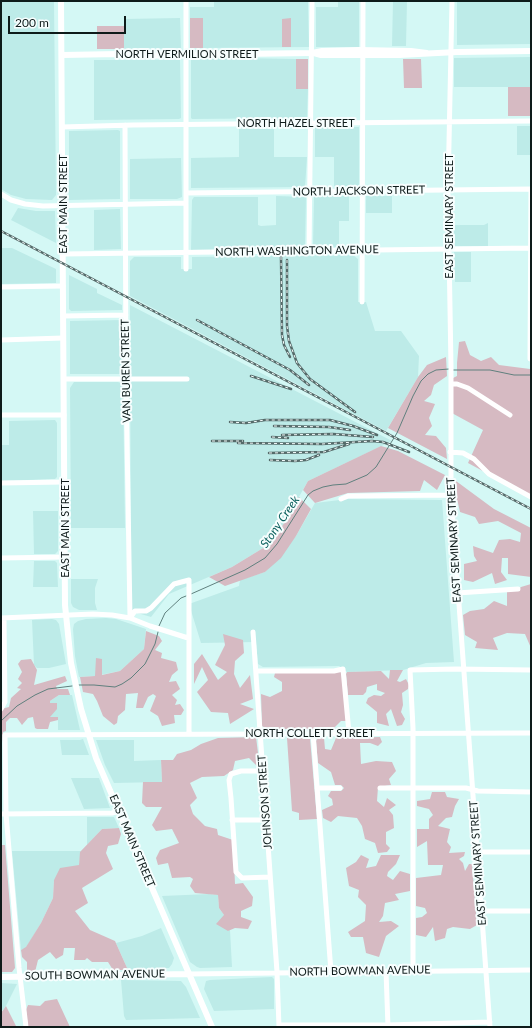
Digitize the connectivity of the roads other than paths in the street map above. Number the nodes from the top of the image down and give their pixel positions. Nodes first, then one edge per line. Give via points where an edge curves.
1 (61, 1) edge
2 (186, 1) edge
3 (312, 1) edge
4 (363, 1) edge
5 (452, 1) edge
6 (451, 52) junction
7 (531, 52) edge
8 (312, 53) junction
9 (363, 53) junction
10 (62, 55) junction
11 (186, 55) junction
12 (531, 121) edge
13 (449, 122) junction
14 (311, 123) junction
15 (363, 123) junction
16 (186, 124) junction
17 (125, 125) junction
18 (62, 127) junction
19 (531, 189) edge
20 (448, 190) junction
21 (362, 191) junction
22 (310, 192) junction
23 (186, 193) junction
24 (1, 194) edge
25 (186, 203) junction
26 (125, 204) junction
27 (63, 205) junction
28 (531, 248) edge
29 (449, 249) junction
30 (362, 250) junction
31 (309, 251) junction
32 (186, 252) junction
33 (125, 253) junction
34 (63, 254) junction
35 (186, 269) dead end
36 (63, 286) junction
37 (1, 287) edge
38 (362, 302) dead end
39 (126, 315) junction
40 (63, 316) junction
41 (63, 338) junction
42 (1, 340) edge
43 (530, 359) dead end
44 (186, 378) dead end
45 (64, 379) junction
46 (126, 379) junction
47 (451, 381) junction
48 (510, 414) dead end
49 (1, 415) edge
50 (64, 415) junction
51 (450, 452) junction
52 (64, 482) junction
53 (1, 483) edge
54 (450, 495) junction
55 (531, 497) edge
56 (341, 499) dead end
57 (65, 557) junction
58 (1, 558) edge
59 (518, 589) dead end
60 (457, 593) junction
61 (66, 615) junction
62 (3, 618) edge
63 (130, 618) junction
64 (252, 632) dead end
65 (188, 638) junction
66 (463, 670) junction
67 (531, 670) edge
68 (256, 671) junction
69 (1, 709) edge
70 (468, 732) junction
71 (260, 733) junction
72 (313, 733) junction
73 (349, 733) junction
74 (413, 733) junction
75 (531, 733) edge
76 (189, 734) junction
77 (88, 735) junction
78 (262, 771) junction
79 (317, 788) junction
80 (340, 788) dead end
81 (380, 788) dead end
82 (413, 788) junction
83 (472, 790) junction
84 (531, 792) edge
85 (120, 811) junction
86 (4, 814) edge
87 (232, 820) junction
88 (266, 820) junction
89 (477, 852) junction
90 (531, 852) edge
91 (270, 877) junction
92 (481, 911) junction
93 (531, 911) edge
94 (486, 970) junction
95 (531, 970) edge
96 (386, 971) junction
97 (413, 971) junction
98 (277, 972) junction
99 (331, 972) junction
100 (189, 974) junction
101 (1, 977) edge
102 (21, 977) junction
103 (490, 1024) edge
104 (279, 1026) edge
105 (388, 1026) edge
106 (26, 1027) edge
107 (212, 1027) edge

1 - 10 main road, EAST MAIN STREET
2 - 11 street
3 - 8 street
4 - 9 street
5 - 6 street, EAST SEMINARY STREET
6 - 7 main road, NORTH VERMILION STREET
6 - 9 main road, NORTH VERMILION STREET via 427,53 411,50
6 - 13 street, EAST SEMINARY STREET
8 - 9 main road, NORTH VERMILION STREET
8 - 11 main road, NORTH VERMILION STREET
8 - 14 street
9 - 15 street
10 - 11 main road, NORTH VERMILION STREET
10 - 18 main road, EAST MAIN STREET
11 - 16 street
12 - 13 street, NORTH HAZEL STREET
13 - 15 street, NORTH HAZEL STREET
13 - 20 street, EAST SEMINARY STREET
14 - 15 street, NORTH HAZEL STREET
14 - 16 street, NORTH HAZEL STREET
14 - 22 street
15 - 21 street
16 - 17 street, NORTH HAZEL STREET
16 - 23 street
17 - 18 street, NORTH HAZEL STREET
17 - 26 street, VAN BUREN STREET
18 - 27 main road, EAST MAIN STREET
19 - 20 street, NORTH JACKSON STREET
19 - 28 street
20 - 21 street, NORTH JACKSON STREET
20 - 29 street, EAST SEMINARY STREET
21 - 22 street, NORTH JACKSON STREET
21 - 30 street
22 - 23 street, NORTH JACKSON STREET
22 - 31 street
23 - 25 street
24 - 27 street via 25,204
25 - 26 street
25 - 32 street
26 - 27 street
26 - 33 street, VAN BUREN STREET
27 - 34 main road, EAST MAIN STREET
28 - 29 street, NORTH WASHINGTON AVENUE
28 - 43 street
29 - 30 street, NORTH WASHINGTON AVENUE
29 - 47 street, EAST SEMINARY STREET
30 - 31 street, NORTH WASHINGTON AVENUE
30 - 38 street
31 - 32 street, NORTH WASHINGTON AVENUE
32 - 33 street, NORTH WASHINGTON AVENUE
32 - 35 street
33 - 34 street, NORTH WASHINGTON AVENUE
33 - 39 street, VAN BUREN STREET
34 - 36 main road, EAST MAIN STREET
36 - 37 street
36 - 40 main road, EAST MAIN STREET
39 - 40 street
39 - 46 street, VAN BUREN STREET
40 - 41 main road, EAST MAIN STREET
41 - 42 street
41 - 45 main road, EAST MAIN STREET
44 - 46 street
45 - 46 street
45 - 50 main road, EAST MAIN STREET
46 - 63 street, VAN BUREN STREET
47 - 48 street via 468,388
47 - 51 street, EAST SEMINARY STREET
49 - 50 street
50 - 52 main road, EAST MAIN STREET
51 - 54 street, EAST SEMINARY STREET
51 - 55 street via 463,453 474,459 489,474
52 - 53 street
52 - 57 main road, EAST MAIN STREET
54 - 56 street via 348,496
54 - 60 street, EAST SEMINARY STREET
57 - 58 street
57 - 61 main road, EAST MAIN STREET
59 - 60 street
60 - 66 street, EAST SEMINARY STREET
61 - 62 street
61 - 63 street via 106,614
61 - 77 main road, EAST MAIN STREET via 74,677
62 - 69 street via 5,702
63 - 65 street
63 - 65 street via 135,611 146,611 151,608 174,584 188,580
64 - 68 street, JOHNSON STREET
65 - 76 street
66 - 67 street
66 - 70 street, EAST SEMINARY STREET
66 - 74 street via 410,670
68 - 71 street, JOHNSON STREET
68 - 73 street via 343,669
70 - 74 street, NORTH COLLETT STREET
70 - 75 street, NORTH COLLETT STREET
70 - 83 street, EAST SEMINARY STREET
71 - 72 street, NORTH COLLETT STREET
71 - 76 street, NORTH COLLETT STREET
71 - 78 street, JOHNSON STREET
72 - 73 street, NORTH COLLETT STREET
72 - 79 street
73 - 74 street, NORTH COLLETT STREET
74 - 82 street
76 - 77 street, NORTH COLLETT STREET
77 - 85 main road, EAST MAIN STREET
77 - 86 street, NORTH COLLETT STREET via 5,735
78 - 87 street via 241,771 231,774 228,780
78 - 88 street, JOHNSON STREET
79 - 80 street
79 - 99 street
81 - 82 street
82 - 83 street
82 - 97 street
83 - 84 street
83 - 89 street, EAST SEMINARY STREET
85 - 86 street
85 - 100 main road, EAST MAIN STREET
86 - 102 street
87 - 88 street
87 - 91 street via 236,872 242,878
88 - 91 street, JOHNSON STREET
89 - 90 street
89 - 92 street, EAST SEMINARY STREET
91 - 98 street, JOHNSON STREET
92 - 93 street
92 - 94 street, EAST SEMINARY STREET
94 - 95 street, NORTH BOWMAN AVENUE
94 - 97 street, NORTH BOWMAN AVENUE
94 - 103 street, EAST SEMINARY STREET
96 - 97 street, NORTH BOWMAN AVENUE
96 - 99 street, NORTH BOWMAN AVENUE
96 - 105 street
98 - 99 street, NORTH BOWMAN AVENUE
98 - 100 street, NORTH BOWMAN AVENUE
98 - 104 street, JOHNSON STREET
100 - 102 main road, SOUTH BOWMAN AVENUE
100 - 107 main road, EAST MAIN STREET
101 - 102 main road, SOUTH BOWMAN AVENUE
102 - 106 street
103 - 105 street
104 - 105 street

